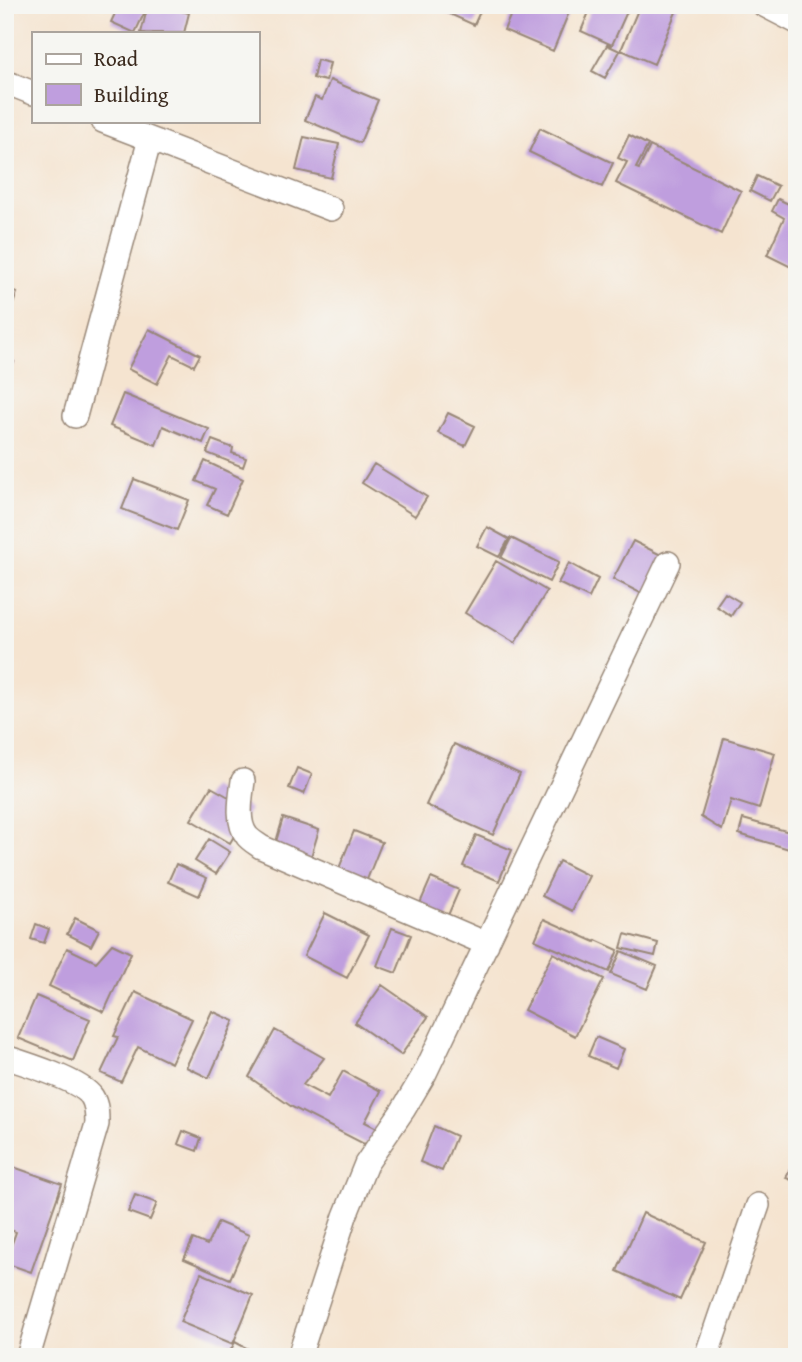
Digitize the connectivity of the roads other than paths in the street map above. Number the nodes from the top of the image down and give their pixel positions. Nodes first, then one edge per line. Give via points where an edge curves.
1 (764, 5) edge
2 (797, 22) edge
3 (5, 82) edge
4 (32, 93) edge
5 (106, 122) edge
6 (150, 139) junction
7 (331, 209) dead end
8 (75, 416) dead end
9 (668, 562) dead end
10 (243, 781) dead end
11 (487, 944) junction
12 (5, 1057) edge
13 (758, 1205) dead end
14 (28, 1357) edge
15 (299, 1357) edge
16 (706, 1357) edge

1 - 2 street
3 - 4 street
5 - 6 street
6 - 7 street
6 - 8 street
9 - 11 street
10 - 11 street via 242,825 261,847
11 - 15 street via 425,1073 366,1164
12 - 14 street via 77,1084 91,1095 97,1110 97,1124
13 - 16 street

